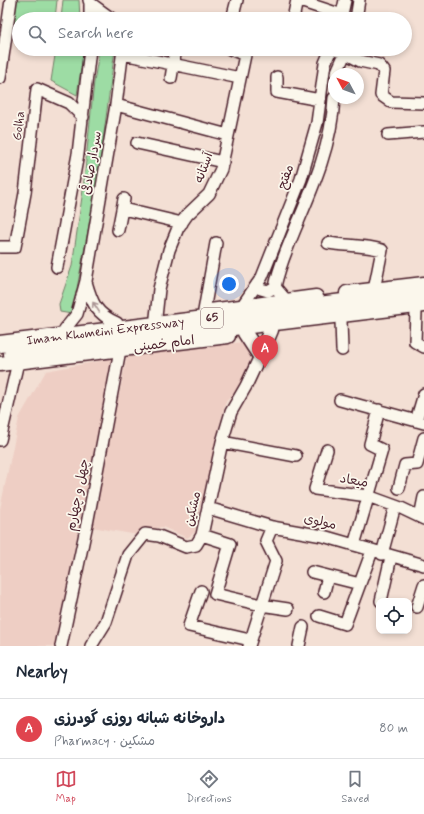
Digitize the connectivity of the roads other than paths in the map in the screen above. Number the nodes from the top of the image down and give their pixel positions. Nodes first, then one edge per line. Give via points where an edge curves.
1 (11, 0) edge
2 (237, 0) edge
3 (297, 0) edge
4 (345, 0) edge
5 (359, 0) edge
6 (89, 2) edge
7 (90, 12) edge
8 (103, 12) edge
9 (234, 12) edge
10 (294, 12) edge
11 (329, 12) edge
12 (343, 12) edge
13 (357, 12) edge
14 (89, 56) edge
15 (122, 56) edge
16 (148, 56) edge
17 (245, 56) edge
18 (328, 56) edge
19 (344, 56) edge
20 (353, 56) edge
21 (174, 60) junction
22 (339, 68) edge
23 (277, 77) dead end
24 (0, 78) edge
25 (171, 78) dead end
26 (240, 78) junction
27 (320, 100) junction
28 (424, 103) edge
29 (333, 104) edge
30 (116, 106) junction
31 (83, 118) junction
32 (424, 132) edge
33 (228, 135) junction
34 (388, 135) dead end
35 (137, 143) dead end
36 (223, 162) junction
37 (182, 223) junction
38 (118, 230) dead end
39 (216, 243) dead end
40 (328, 244) dead end
41 (0, 247) edge
42 (58, 267) dead end
43 (86, 281) junction
44 (257, 284) junction
45 (424, 284) edge
46 (275, 287) junction
47 (374, 290) junction
48 (424, 292) edge
49 (286, 300) junction
50 (242, 306) junction
51 (421, 309) edge
52 (204, 311) junction
53 (156, 318) junction
54 (341, 321) junction
55 (117, 322) junction
56 (65, 329) junction
57 (271, 330) junction
58 (245, 334) junction
59 (0, 337) edge
60 (0, 344) edge
61 (424, 348) edge
62 (120, 350) junction
63 (342, 350) dead end
64 (0, 355) edge
65 (260, 356) junction
66 (18, 362) junction
67 (0, 364) edge
68 (424, 394) edge
69 (340, 400) dead end
70 (379, 410) junction
71 (420, 422) edge
72 (424, 438) edge
73 (0, 440) edge
74 (222, 442) junction
75 (327, 450) dead end
76 (296, 456) dead end
77 (399, 488) dead end
78 (368, 496) junction
79 (424, 497) edge
80 (395, 506) junction
81 (208, 508) junction
82 (422, 518) edge
83 (272, 527) junction
84 (202, 535) junction
85 (354, 545) junction
86 (381, 554) junction
87 (424, 566) edge
88 (312, 572) dead end
89 (328, 576) junction
90 (360, 584) junction
91 (424, 585) edge
92 (201, 591) dead end
93 (324, 592) dead end
94 (381, 598) edge
95 (261, 605) junction
96 (417, 607) dead end
97 (288, 609) dead end
98 (319, 616) dead end
99 (303, 627) dead end
100 (249, 643) edge
101 (61, 646) edge
102 (91, 646) edge
103 (299, 646) edge

1 - 24 street
2 - 9 street
3 - 10 street
3 - 11 street
4 - 12 street
5 - 13 street
6 - 7 street
6 - 8 street
14 - 31 street
15 - 30 street, سردار صادقی
16 - 21 street
17 - 26 street, آستانه
18 - 27 street, مفتح
19 - 22 street
20 - 28 street via 360,61 379,65 384,72 381,95 391,102
21 - 25 street
21 - 26 street
23 - 27 street via 277,92
26 - 33 street, آستانه
27 - 44 street, مفتح via 317,123 301,179
29 - 46 street via 331,129 324,155 279,266
30 - 33 street
30 - 43 street, سردار صادقی
31 - 41 street, Golha via 69,103 37,89 25,193 15,247
31 - 42 street
32 - 34 street
33 - 36 street, آستانه
35 - 36 street
36 - 37 street, آستانه via 209,194
37 - 38 street via 124,204
37 - 53 street, آستانه via 169,250 159,289
39 - 52 street
40 - 47 street via 374,247 382,250
55 -> 43 street via 104,318 94,305
43 - 56 street, سردار صادقی via 76,314
44 - 46 street via 261,289 268,291
44 - 50 street, مفتح
45 - 47 main road, امام خمینی
46 - 49 street
47 - 49 main road, امام خمینی
48 - 60 highway, Imam Khomeini Expressway / 65
49 - 50 main road, امام خمینی
50 - 52 main road, امام خمینی
51 - 54 main road, امام خمینی
51 - 61 street via 415,342
51 - 64 highway, Imam Khomeini Expressway / 65
52 - 53 main road, امام خمینی
53 - 55 main road, امام خمینی
54 - 57 main road, امام خمینی
54 - 63 street
55 - 56 main road, امام خمینی
56 - 59 main road, امام خمینی
57 - 58 main road, امام خمینی
57 - 65 main road
58 - 62 main road, امام خمینی
58 - 65 main road
62 - 66 main road, امام خمینی
62 - 101 street, چهل و چهارم
65 - 74 street, مشکین via 231,412
66 - 67 main road, امام خمینی
66 - 73 street
68 - 71 street
69 - 70 street
70 - 71 street
70 - 78 street via 370,444 382,450
72 - 77 street via 417,464 404,465
74 - 76 street
74 - 81 street, مشکین
75 - 78 street, میعاد via 315,489
78 - 80 street, میعاد
78 - 85 street
79 - 82 street
80 - 82 street, میعاد
80 - 86 street
81 - 83 street, مولوی
81 - 84 street, مشکین
83 - 85 street, مولوی via 323,536
83 - 95 street via 266,541 276,562
84 - 95 street via 230,544 215,594
84 - 102 street, مشکین via 196,545 186,547 159,536 145,534 128,555 106,622
85 - 86 street, مولوی
86 - 87 street, مولوی
86 - 90 street
86 - 94 street
88 - 89 street
89 - 90 street
89 - 93 street
90 - 98 street via 345,624
91 - 96 street
92 - 100 street via 188,626
95 - 97 street
95 - 100 street
99 - 103 street

